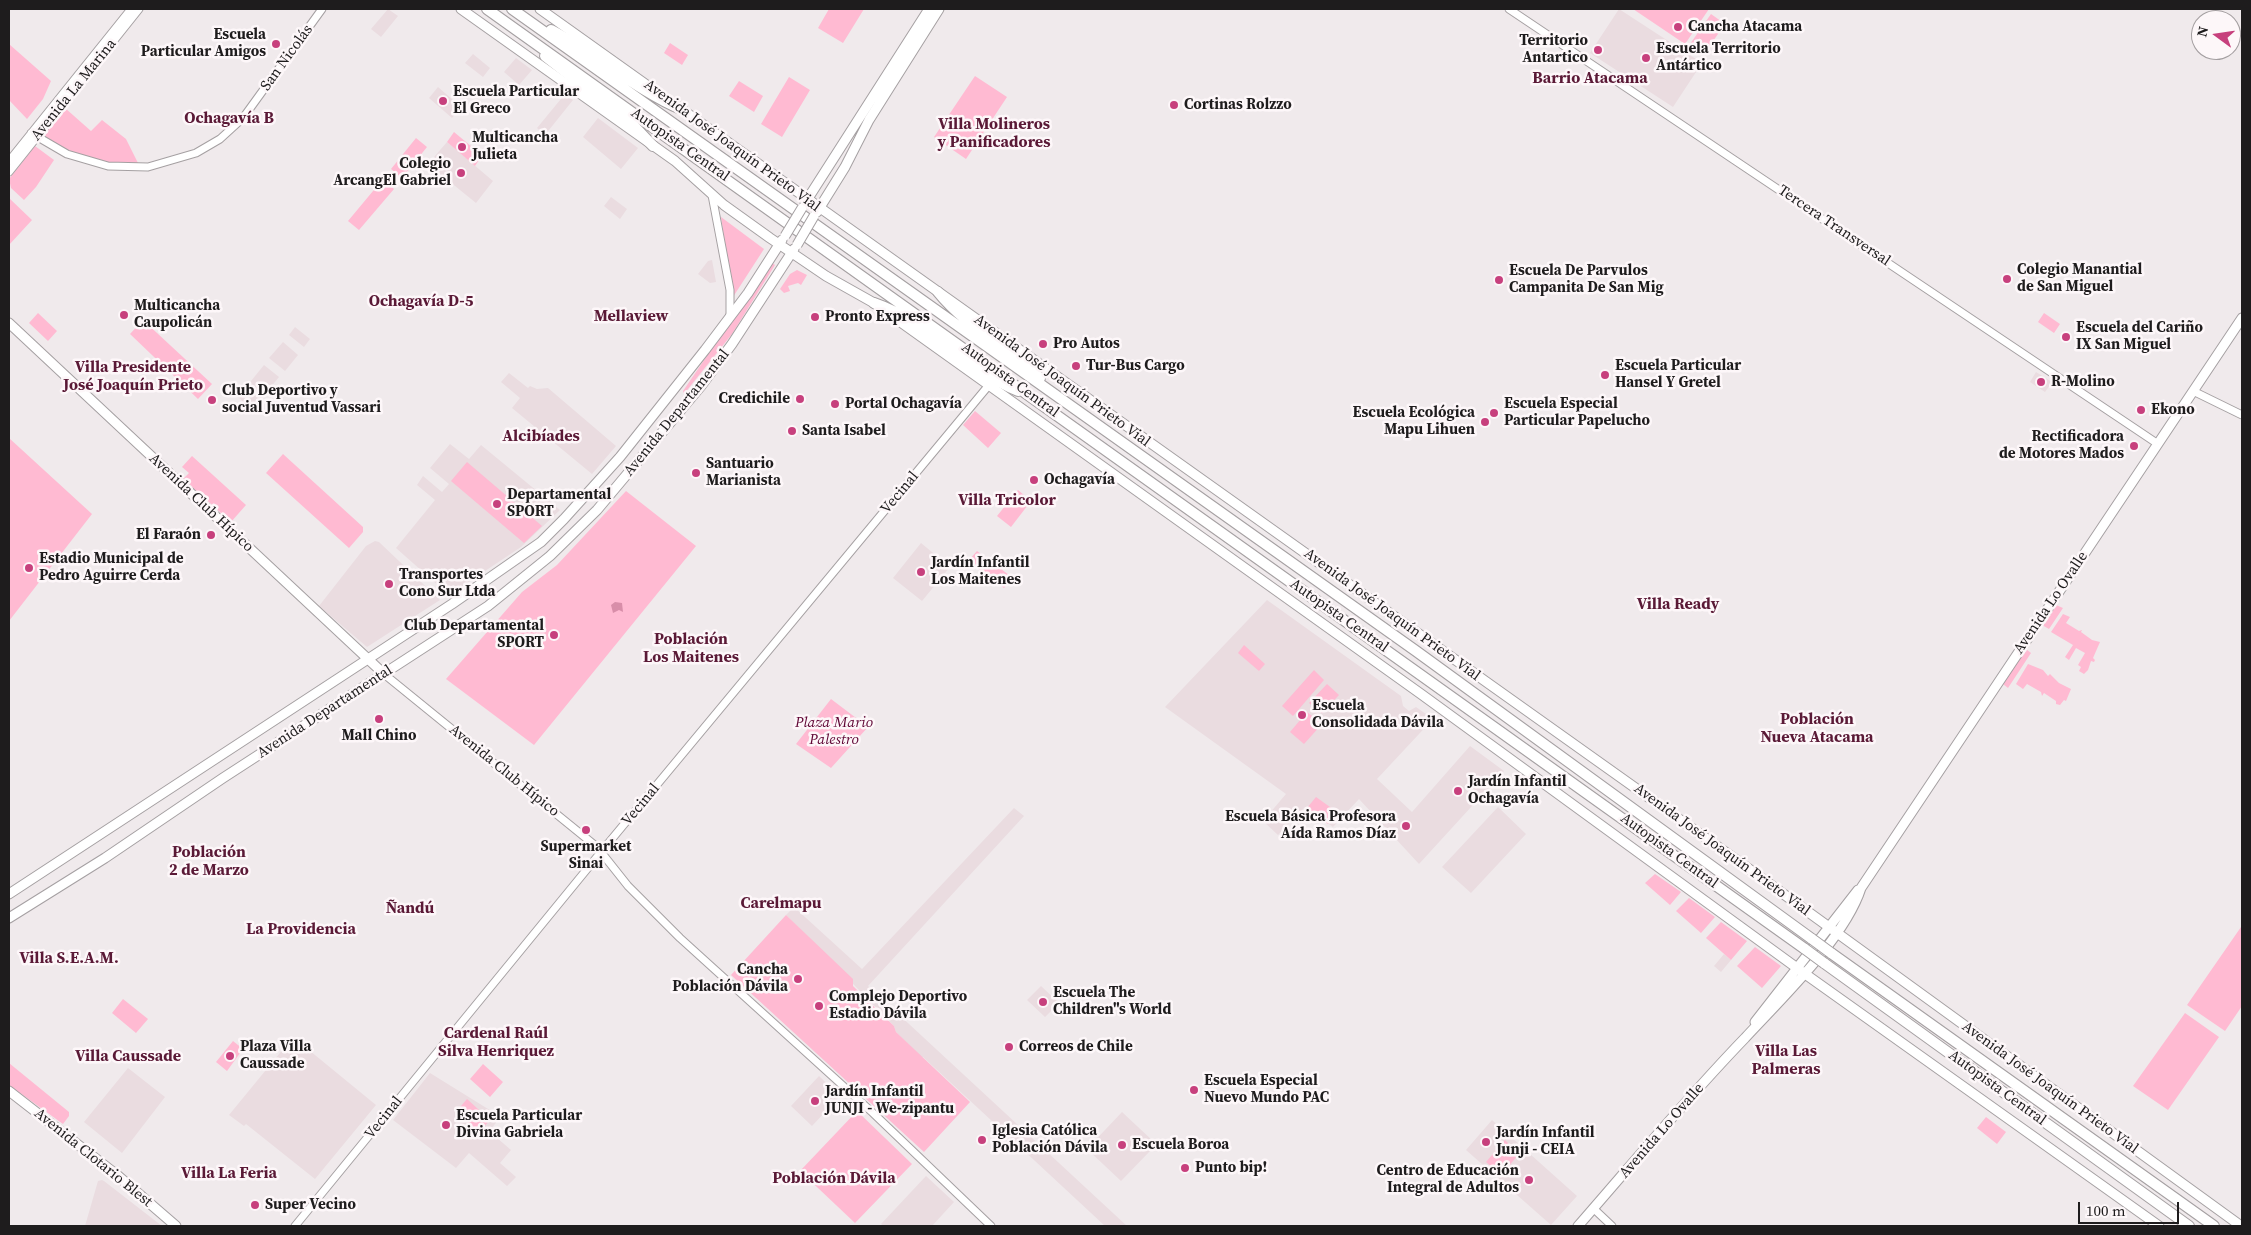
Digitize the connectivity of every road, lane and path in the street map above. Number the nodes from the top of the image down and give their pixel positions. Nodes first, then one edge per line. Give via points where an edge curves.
1 (131, 9) edge
2 (139, 9) edge
3 (322, 9) edge
4 (461, 9) edge
5 (487, 9) edge
6 (512, 9) edge
7 (540, 9) edge
8 (928, 9) edge
9 (940, 9) edge
10 (1509, 9) edge
11 (522, 16) junction
12 (513, 27) junction
13 (109, 42) junction
14 (683, 110) junction
15 (34, 135) junction
16 (652, 146) junction
17 (9, 161) edge
18 (9, 172) edge
19 (818, 182) junction
20 (793, 189) junction
21 (712, 193) junction
22 (808, 199) junction
23 (820, 208) junction
24 (779, 245) junction
25 (792, 253) junction
26 (938, 292) junction
27 (874, 303) junction
28 (730, 317) junction
29 (2242, 318) edge
30 (9, 323) edge
31 (989, 386) junction
32 (2193, 391) junction
33 (1034, 397) junction
34 (1058, 397) junction
35 (2242, 415) edge
36 (2158, 444) junction
37 (367, 659) junction
38 (384, 674) junction
39 (601, 852) junction
40 (9, 894) edge
41 (9, 918) edge
42 (1832, 929) junction
43 (1801, 970) junction
44 (9, 1090) edge
45 (1594, 1209) junction
46 (176, 1226) edge
47 (295, 1226) edge
48 (991, 1226) edge
49 (1578, 1226) edge
50 (1612, 1226) edge
51 (2159, 1226) edge
52 (2189, 1226) edge
53 (2214, 1226) edge
54 (2241, 1226) edge

1 - 13 street, Avenida La Marina
2 - 13 street, Avenida La Marina
3 - 15 street, San Nicolás via 243,118 220,139 196,153 148,167 108,166 67,154
4 - 16 main road
5 - 12 highway, Autopista Central
6 - 11 highway, Autopista Central
7 - 14 main road, Avenida José Joaquín Prieto Vial
8 - 19 main road, Avenida Departamental
9 - 23 main road, Avenida Departamental via 869,120
10 - 36 street, Tercera Transversal
11 - 14 highway via 568,39 649,94
11 - 34 highway, Autopista Central
12 - 16 highway via 567,75 633,125
12 - 33 highway, Autopista Central
13 - 15 street, Avenida La Marina
14 - 20 main road, Avenida José Joaquín Prieto Vial
15 - 17 street, Avenida La Marina
15 - 18 street, Avenida La Marina
16 - 21 main road via 692,174
19 - 20 main road
19 - 22 main road, Avenida Departamental
20 - 22 main road, Avenida José Joaquín Prieto Vial
21 - 24 main road
21 - 28 street via 730,290
22 - 23 main road, Avenida José Joaquín Prieto Vial
22 - 24 main road, Avenida Departamental, bridge
23 - 25 main road, Avenida Departamental, bridge
23 - 26 main road, Avenida José Joaquín Prieto Vial
24 - 25 main road
24 - 28 main road, Avenida Departamental
25 - 27 main road
25 - 38 main road, Avenida Departamental via 712,372 589,518 505,594
26 - 34 highway via 959,314 1021,361
26 - 42 main road, Avenida José Joaquín Prieto Vial
27 - 31 main road
27 - 33 highway via 907,319 990,377
28 - 37 main road, Avenida Departamental via 620,457 558,526 493,577
29 - 32 main road, Avenida Lo Ovalle
30 - 37 main road, Avenida Club Hípico
31 - 39 street, Vecinal
31 - 43 main road
32 - 35 street
32 - 36 main road, Avenida Lo Ovalle
33 - 52 highway, Autopista Central, bridge
34 - 53 highway, Autopista Central, bridge
36 - 42 main road, Avenida Lo Ovalle via 1861,888 1857,899
37 - 38 main road, Avenida Club Hípico
37 - 40 main road, Avenida Departamental
38 - 39 street, Avenida Club Hípico
38 - 41 main road, Avenida Departamental
39 - 47 street, Vecinal
39 - 48 street, Avenida Club Hípico via 628,886 680,938 873,1113
42 - 43 main road, Avenida Lo Ovalle
42 - 54 main road, Avenida José Joaquín Prieto Vial
43 - 45 main road, Avenida Lo Ovalle via 1769,1002 1746,1036
43 - 51 main road
44 - 46 main road, Avenida Clotario Blest
45 - 49 main road, Avenida Lo Ovalle
45 - 50 street

